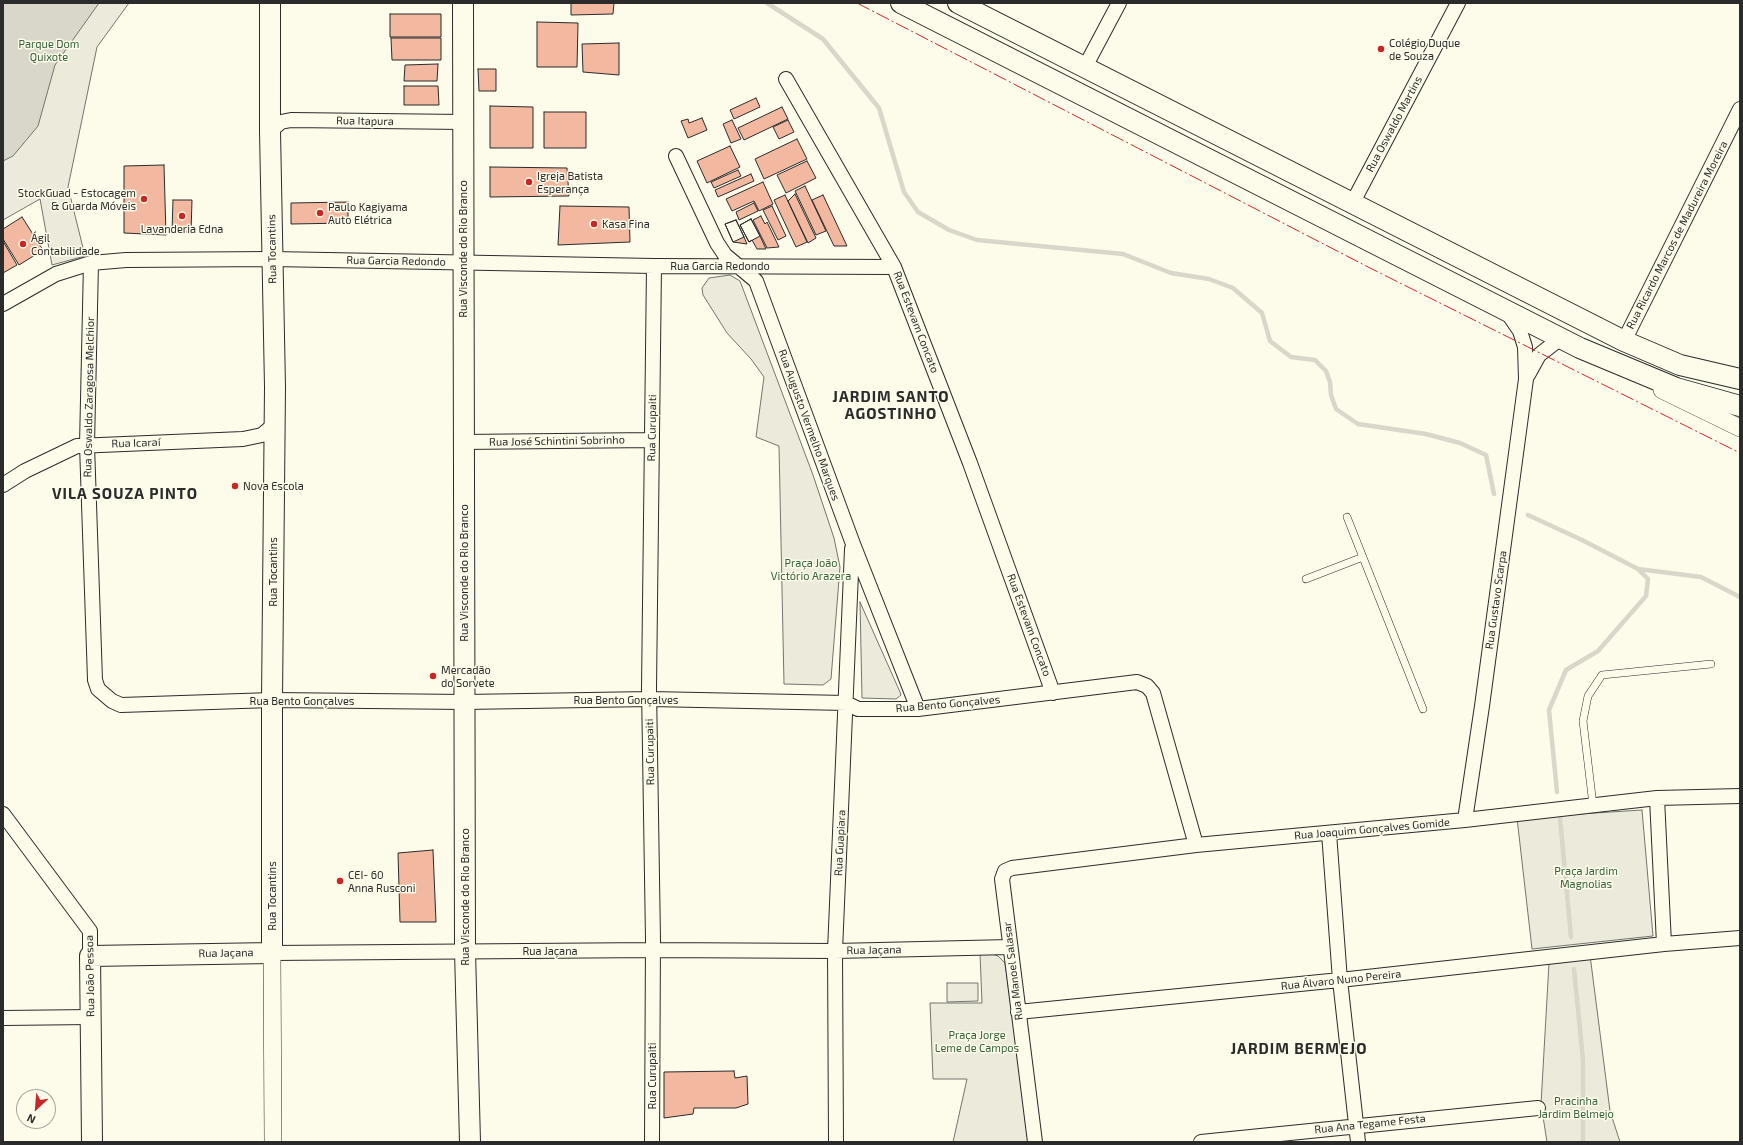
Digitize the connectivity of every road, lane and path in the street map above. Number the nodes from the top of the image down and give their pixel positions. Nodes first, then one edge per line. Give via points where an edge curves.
1 (270, 3) edge
2 (463, 3) edge
3 (901, 3) edge
4 (958, 3) edge
5 (1119, 3) edge
6 (1458, 3) edge
7 (1085, 67) junction
8 (786, 79) dead end
9 (1740, 109) edge
10 (463, 122) junction
11 (270, 131) junction
12 (676, 156) dead end
13 (1353, 202) junction
14 (272, 259) junction
15 (462, 262) junction
16 (91, 263) junction
17 (654, 266) junction
18 (739, 266) junction
19 (894, 267) junction
20 (3, 304) edge
21 (1504, 309) junction
22 (1561, 338) junction
23 (1624, 341) junction
24 (1580, 348) junction
25 (1526, 379) junction
26 (1740, 379) edge
27 (1740, 406) edge
28 (274, 425) junction
29 (1740, 428) edge
30 (651, 440) junction
31 (463, 442) junction
32 (87, 445) junction
33 (3, 485) edge
34 (1348, 517) dead end
35 (853, 544) junction
36 (1363, 557) junction
37 (1306, 579) dead end
38 (1711, 664) dead end
39 (1053, 693) junction
40 (104, 696) joint
41 (650, 699) junction
42 (272, 700) junction
43 (465, 702) junction
44 (846, 702) junction
45 (918, 709) junction
46 (1423, 709) dead end
47 (1740, 796) edge
48 (1657, 798) junction
49 (1593, 805) junction
50 (3, 814) edge
51 (1465, 820) junction
52 (1329, 833) junction
53 (1196, 845) junction
54 (1005, 871) joint
55 (1740, 938) edge
56 (1664, 944) junction
57 (1010, 947) junction
58 (653, 950) junction
59 (465, 951) junction
60 (835, 951) junction
61 (272, 952) junction
62 (90, 956) junction
63 (1340, 980) junction
64 (1018, 1012) junction
65 (91, 1017) junction
66 (3, 1018) edge
67 (1538, 1108) dead end
68 (1357, 1125) junction
69 (92, 1142) edge
70 (273, 1142) edge
71 (470, 1142) edge
72 (652, 1142) edge
73 (836, 1142) edge
74 (1035, 1142) edge
75 (1201, 1142) edge
76 (1358, 1142) edge

1 - 11 main road, Rua Tocantins
2 - 10 main road, Rua Visconde do Rio Branco
3 - 21 main road
4 - 7 main road
5 - 7 street
6 - 13 street, Rua Oswaldo Martins
7 - 13 main road
8 - 19 street, Rua Estevam Concato
9 - 23 street, Rua Ricardo Marcos de Madureira Moreira
10 - 11 street, Rua Itapura via 291,120 281,122
10 - 15 main road, Rua Visconde do Rio Branco
11 - 14 main road, Rua Tocantins
12 - 18 street, Rua Augusto Vermelho Marques via 717,242 725,255
13 - 23 main road
14 - 15 street, Rua Garcia Redondo
14 - 16 street, Rua Garcia Redondo via 126,260
14 - 28 main road, Rua Tocantins
15 - 17 street, Rua Garcia Redondo
15 - 31 main road, Rua Visconde do Rio Branco
16 - 20 street, Rua Garcia Redondo via 56,274
16 - 32 street, Rua Oswaldo Zaragosa Melchior
17 - 18 street, Rua Garcia Redondo
17 - 30 street, Rua Curupaiti
18 - 19 street, Rua Garcia Redondo
18 - 35 street, Rua Augusto Vermelho Marques via 756,281
19 - 39 street, Rua Estevam Concato via 970,463
21 - 22 main road
21 - 25 street, Rua Gustavo Scarpa via 1520,331 1526,347
22 - 24 main road
22 - 25 street, Rua Gustavo Scarpa via 1539,355
23 - 26 main road via 1680,366
24 - 27 main road via 1676,388
24 - 29 street
25 - 51 street, Rua Gustavo Scarpa
28 - 32 street, Rua Icaraí via 262,434 243,439
28 - 42 main road, Rua Tocantins
30 - 31 street, Rua José Schintini Sobrinho
30 - 41 street, Rua Curupaiti
31 - 43 main road, Rua Visconde do Rio Branco
32 - 33 street, Rua Icaraí via 77,446
32 - 40 street, Rua Oswaldo Zaragosa Melchior via 95,680
34 - 36 lane
35 - 44 street, Rua Guapiara
35 - 45 street, Rua Augusto Vermelho Marques
36 - 37 lane
36 - 46 lane
38 - 49 lane via 1602,675 1588,696 1583,721
39 - 45 street, Rua Bento Gonçalves
39 - 53 street, Rua Bento Gonçalves via 1137,682 1147,686 1153,694
40 - 42 street, Rua Bento Gonçalves via 121,705
41 - 43 street, Rua Bento Gonçalves
41 - 44 street, Rua Bento Gonçalves
41 - 58 street, Rua Curupaiti
42 - 43 street, Rua Bento Gonçalves
42 - 61 main road, Rua Tocantins
43 - 59 main road, Rua Visconde do Rio Branco
44 - 45 street, Rua Bento Gonçalves via 858,709
44 - 60 street, Rua Guapiara
47 - 48 street, Rua Joaquim Gonçalves Gomide
48 - 49 street, Rua Joaquim Gonçalves Gomide
48 - 56 street
49 - 51 street, Rua Joaquim Gonçalves Gomide
50 - 62 street, Rua João Pessoa via 90,931
51 - 52 street, Rua Joaquim Gonçalves Gomide
52 - 53 street, Rua Joaquim Gonçalves Gomide
52 - 63 street
53 - 54 street, Rua Joaquim Gonçalves Gomide via 1012,868
54 - 57 street, Rua Manoel Salasar via 1002,879
55 - 56 street, Rua Álvaro Nuno Pereira
56 - 63 street, Rua Álvaro Nuno Pereira
57 - 60 street, Rua Jaçana
57 - 64 street, Rua Manoel Salasar
58 - 59 street, Rua Jaçana
58 - 60 street, Rua Jaçana
58 - 72 street, Rua Curupaiti
59 - 61 street, Rua Jaçana
59 - 71 main road, Rua Visconde do Rio Branco
60 - 73 street, Rua Guapiara
61 - 62 main road, Rua Jaçana
61 - 70 street, Rua Tocantins
62 - 65 main road, Rua João Pessoa
63 - 64 street, Rua Álvaro Nuno Pereira
63 - 68 street
64 - 74 street, Rua Manoel Salasar
65 - 66 street
65 - 69 main road, Rua João Pessoa
67 - 68 street, Rua Ana Tegame Festa
68 - 75 street, Rua Ana Tegame Festa
68 - 76 street

